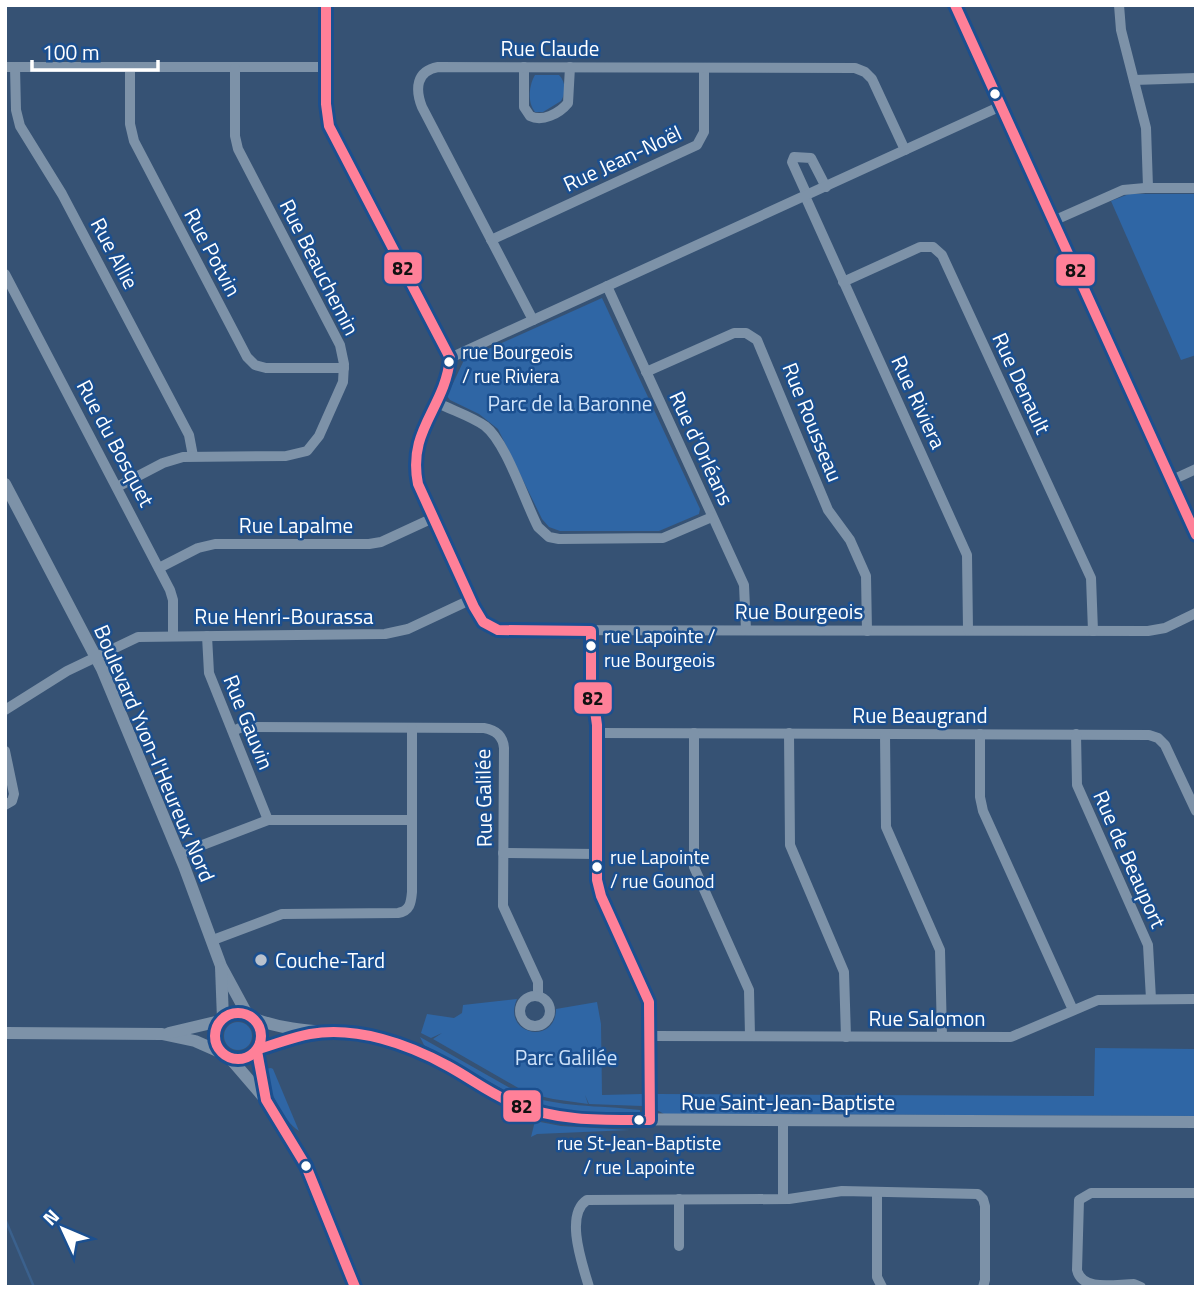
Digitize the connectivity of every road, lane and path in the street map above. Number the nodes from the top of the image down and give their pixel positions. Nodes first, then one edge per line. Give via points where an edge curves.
1 (326, 5) edge
2 (955, 5) edge
3 (1119, 5) edge
4 (10, 67) edge
5 (130, 67) junction
6 (326, 67) junction
7 (524, 67) junction
8 (570, 67) junction
9 (235, 68) junction
10 (704, 68) junction
11 (1196, 78) edge
12 (1134, 80) junction
13 (1001, 106) junction
14 (905, 150) junction
15 (826, 187) junction
16 (1148, 187) junction
17 (1196, 188) edge
18 (806, 196) junction
19 (1053, 221) junction
20 (491, 240) junction
21 (5, 274) edge
22 (843, 282) junction
23 (607, 286) junction
24 (533, 320) junction
25 (450, 358) junction
26 (344, 368) junction
27 (646, 372) junction
28 (436, 402) junction
29 (193, 456) junction
30 (1196, 469) edge
31 (1170, 481) junction
32 (5, 484) edge
33 (117, 487) junction
34 (712, 517) junction
35 (433, 518) junction
36 (1196, 536) edge
37 (159, 568) junction
38 (470, 600) junction
39 (1196, 613) edge
40 (746, 630) junction
41 (968, 630) junction
42 (591, 631) junction
43 (867, 631) junction
44 (1093, 631) junction
45 (173, 635) junction
46 (207, 636) junction
47 (96, 657) junction
48 (5, 710) edge
49 (412, 728) junction
50 (233, 731) junction
51 (597, 733) junction
52 (694, 733) junction
53 (789, 733) junction
54 (885, 734) junction
55 (980, 734) junction
56 (1076, 734) junction
57 (5, 751) edge
58 (5, 805) edge
59 (1196, 811) edge
60 (268, 820) junction
61 (412, 820) junction
62 (503, 853) junction
63 (179, 854) junction
64 (597, 854) junction
65 (213, 940) junction
66 (221, 966) junction
67 (538, 996) dead end
68 (1151, 999) junction
69 (1196, 999) edge
70 (1073, 1010) junction
71 (251, 1017) junction
72 (221, 1020) junction
73 (5, 1033) edge
74 (315, 1033) junction
75 (162, 1034) junction
76 (650, 1036) junction
77 (750, 1036) junction
78 (846, 1037) junction
79 (942, 1037) junction
80 (258, 1050) junction
81 (225, 1055) junction
82 (266, 1100) junction
83 (650, 1120) junction
84 (783, 1121) junction
85 (1196, 1122) edge
86 (877, 1192) junction
87 (1196, 1193) edge
88 (679, 1199) junction
89 (783, 1199) junction
90 (679, 1246) dead end
91 (355, 1287) edge
92 (589, 1287) edge
93 (882, 1287) edge
94 (983, 1287) edge
95 (1141, 1287) edge

1 - 6 street
2 - 13 street
3 - 12 street
4 - 5 street
4 - 29 street, Rue Allie via 20,126 74,216 189,435
5 - 9 street
5 - 26 street, Rue Potvin via 134,141 247,357 265,368
6 - 9 street
6 - 25 street via 331,131
7 - 8 street, Rue Claude
7 - 8 street via 525,110 539,119 568,103
7 - 20 street, Rue Claude via 435,68 423,73 417,84 422,107
8 - 10 street, Rue Claude
9 - 26 street, Rue Beauchemin via 238,149 338,342
10 - 14 street, Rue Claude via 862,70 874,82
10 - 20 street, Rue Jean-Noël via 704,132 697,145
11 - 12 street
12 - 16 street via 1147,134
13 - 14 street
13 - 19 street
14 - 15 street
15 - 18 street
15 - 18 street, Rue Riviera via 811,158 794,157
16 - 17 street
16 - 19 street via 1118,192
18 - 22 street, Rue Riviera
18 - 23 street
19 - 31 street
20 - 24 street, Rue Claude
21 - 33 street, Rue du Bosquet
22 - 41 street, Rue Riviera via 968,555
22 - 44 street, Rue Denault via 920,247 933,247 942,255 1091,578
23 - 24 street
23 - 27 street, Rue d'Orléans
24 - 25 street
25 - 28 street, Rue Bourgeois
26 - 29 street, Rue Beauchemin via 339,393 307,451 286,456
27 - 34 street, Rue d'Orléans
27 - 43 street, Rue Rousseau via 734,333 747,333 757,340 827,508 850,540 866,576
28 - 34 street via 492,432 536,524 549,537 663,538
28 - 35 street, Rue Bourgeois via 416,444 413,464
29 - 33 street, Rue Beauchemin via 168,461
30 - 31 street
31 - 36 street
32 - 47 street, Boulevard Yvon-l'Heureux Nord
33 - 37 street, Rue du Bosquet
34 - 40 street, Rue d'Orléans via 744,585
35 - 37 street, Rue Lapalme via 373,544 215,544
35 - 38 street, Rue Bourgeois
37 - 45 street, Rue du Bosquet via 173,600
38 - 42 street, Rue Bourgeois via 481,620 494,629
38 - 46 street, Rue Henri-Bourassa via 385,635
39 - 44 street, Rue Bourgeois via 1157,630
40 - 42 street, Rue Bourgeois
40 - 43 street, Rue Bourgeois
41 - 43 street, Rue Bourgeois
41 - 44 street, Rue Bourgeois
42 - 51 street
45 - 46 street, Rue Henri-Bourassa
45 - 47 street, Rue Henri-Bourassa via 138,637
46 - 50 street, Rue Gauvin via 209,673
47 - 48 street, Rue Henri-Bourassa
47 - 63 street, Boulevard Yvon-l'Heureux Nord
49 - 50 street, Rue Galilée via 242,727
49 - 61 street
49 - 62 street, Rue Galilée via 487,728 500,736 504,748
50 - 60 street, Rue Gauvin
51 - 52 street, Rue Beaugrand
51 - 64 street
52 - 53 street, Rue Beaugrand
52 - 77 street via 694,867 749,990
53 - 54 street, Rue Beaugrand
53 - 78 street via 790,845 843,967
54 - 55 street, Rue Beaugrand
54 - 79 street via 886,827 940,950
55 - 56 street, Rue Beaugrand
55 - 70 street via 983,811
56 - 59 street, Rue Beaugrand via 1158,738
56 - 68 street, Rue de Beauport via 1077,785 1148,945
57 - 58 street via 14,794
60 - 61 street
60 - 63 street
61 - 65 street via 409,907 398,913 277,915
62 - 64 street
62 - 67 street, Rue Galilée via 503,906 538,982
63 - 65 street, Boulevard Yvon-l'Heureux Nord
64 - 76 street via 598,888 648,999
65 - 66 street, Boulevard Yvon-l'Heureux Nord
66 - 71 street, Boulevard Yvon-l'Heureux Nord
66 - 72 street, Boulevard Yvon-l'Heureux Nord
68 - 69 street, Rue Salomon
68 - 70 street, Rue Salomon via 1098,1000
70 - 79 street, Rue Salomon via 1014,1036
71 - 72 street via 232,1014
71 - 74 street, Rue Saint-Jean-Baptiste via 279,1028
71 - 80 street via 261,1032
72 - 75 street
72 - 81 street via 215,1035
73 - 75 street
74 - 80 street, Rue Saint-Jean-Baptiste
74 - 83 street, Rue Saint-Jean-Baptiste via 403,1044 506,1100 540,1113 576,1119
75 - 81 street via 195,1041
76 - 77 street, Rue Salomon
76 - 83 street
77 - 78 street, Rue Salomon
78 - 79 street, Rue Salomon
80 - 81 street via 244,1059
80 - 82 street
81 - 82 street
82 - 91 street via 306,1166
83 - 84 street, Rue Saint-Jean-Baptiste
84 - 85 street, Rue Saint-Jean-Baptiste
84 - 89 street
86 - 89 street via 840,1191
86 - 93 street via 877,1277
86 - 94 street via 980,1195 985,1206
87 - 95 street via 1091,1193 1080,1198 1079,1277 1089,1284
88 - 89 street
88 - 90 street
88 - 92 street via 582,1202 577,1211 577,1242

